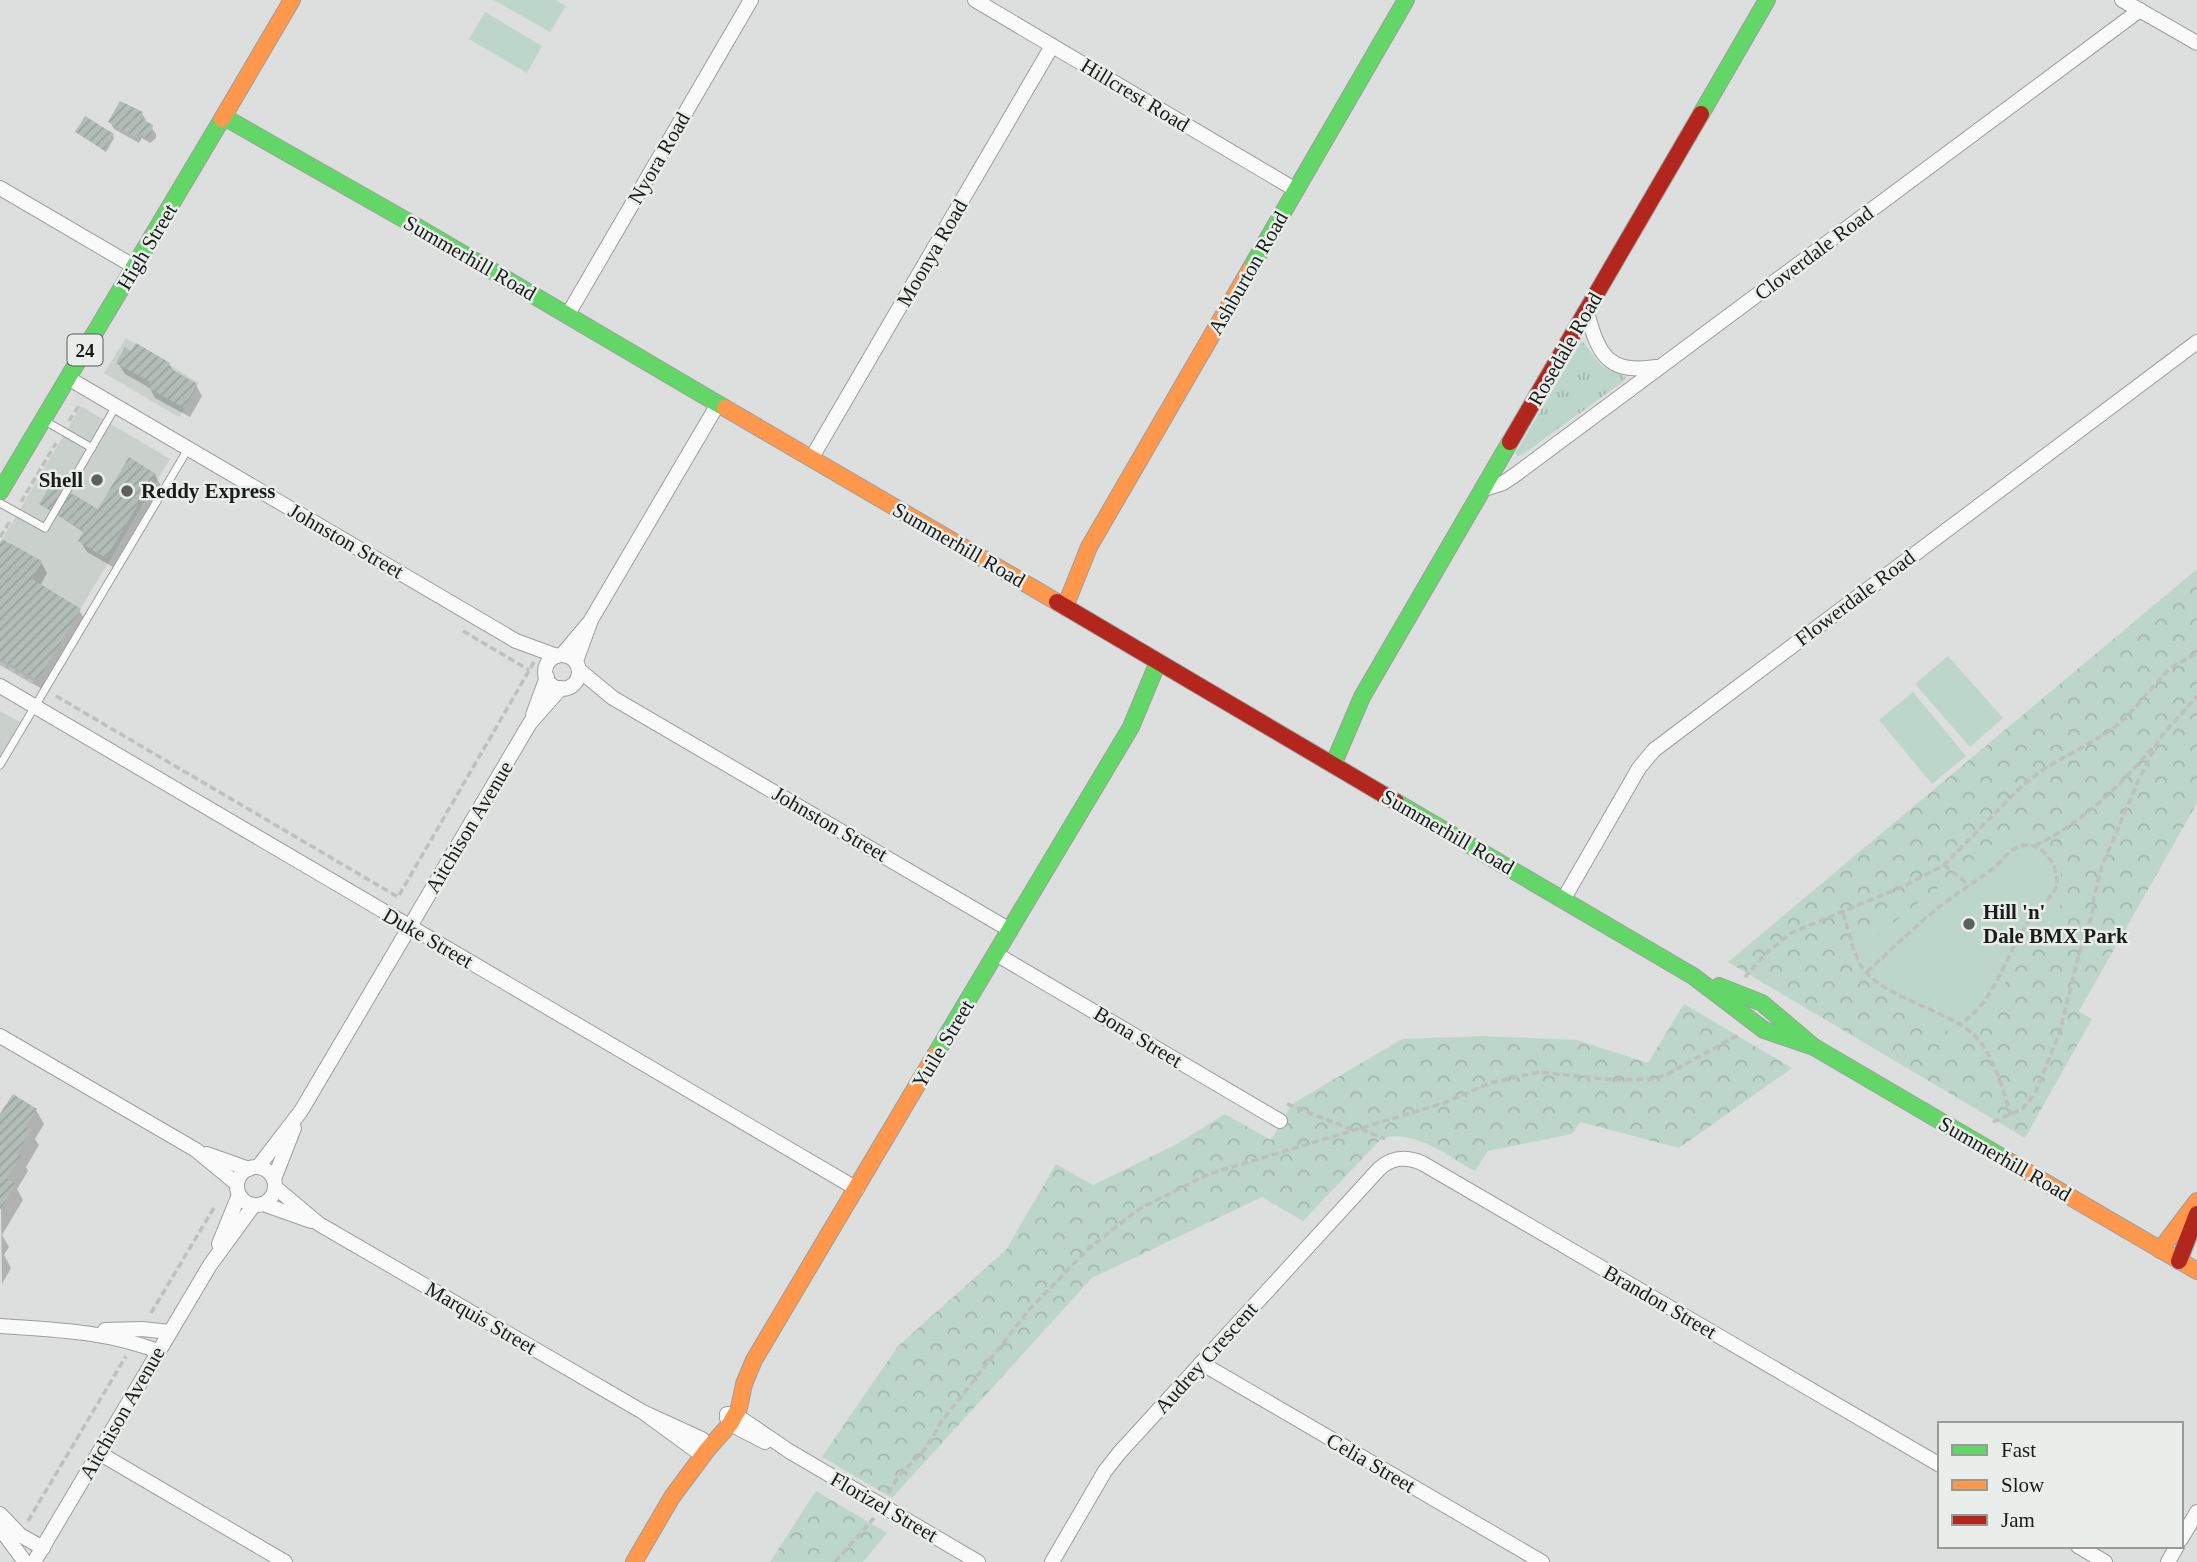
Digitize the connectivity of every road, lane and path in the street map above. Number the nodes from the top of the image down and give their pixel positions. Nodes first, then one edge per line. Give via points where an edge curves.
1 (292, 0) edge
2 (751, 0) edge
3 (975, 0) edge
4 (1406, 0) edge
5 (1767, 0) edge
6 (2122, 0) edge
7 (2140, 10) junction
8 (2197, 43) edge
9 (1052, 46) junction
10 (224, 117) junction
11 (0, 188) edge
12 (1296, 190) junction
13 (135, 267) junction
14 (1587, 312) junction
15 (568, 316) junction
16 (2197, 342) edge
17 (1661, 367) junction
18 (68, 378) junction
19 (718, 404) junction
20 (117, 406) junction
21 (108, 420) junction
22 (43, 421) junction
23 (63, 431) junction
24 (92, 448) junction
25 (188, 449) junction
26 (811, 459) junction
27 (1484, 489) junction
28 (0, 492) edge
29 (0, 503) edge
30 (15, 511) junction
31 (0, 537) edge
32 (1089, 547) junction
33 (1047, 597) junction
34 (1065, 607) junction
35 (591, 620) junction
36 (460, 629) dead end
37 (516, 641) junction
38 (2197, 653) edge
39 (559, 656) junction
40 (1158, 662) junction
41 (0, 663) edge
42 (546, 672) junction
43 (1176, 672) junction
44 (572, 676) junction
45 (0, 686) edge
46 (45, 689) junction
47 (2197, 696) edge
48 (1362, 697) junction
49 (34, 706) junction
50 (530, 723) junction
51 (1130, 727) junction
52 (2160, 738) junction
53 (1318, 756) junction
54 (0, 765) edge
55 (1333, 765) junction
56 (2035, 846) junction
57 (1944, 865) junction
58 (1969, 885) junction
59 (1563, 900) junction
60 (1843, 912) junction
61 (410, 927) junction
62 (1010, 930) junction
63 (996, 954) junction
64 (1867, 972) junction
65 (1693, 976) junction
66 (1758, 983) dead end
67 (1747, 1017) junction
68 (1959, 1025) junction
69 (0, 1035) edge
70 (1814, 1047) junction
71 (1287, 1104) dead end
72 (301, 1111) junction
73 (2011, 1115) junction
74 (1280, 1121) dead end
75 (1993, 1122) dead end
76 (1359, 1128) junction
77 (1353, 1130) junction
78 (1385, 1139) dead end
79 (196, 1150) junction
80 (253, 1168) junction
81 (1379, 1169) joint
82 (274, 1183) junction
83 (238, 1189) junction
84 (857, 1189) junction
85 (2197, 1201) edge
86 (217, 1203) dead end
87 (258, 1205) junction
88 (2197, 1214) edge
89 (319, 1224) junction
90 (2160, 1250) junction
91 (2179, 1261) junction
92 (210, 1265) junction
93 (2197, 1271) edge
94 (0, 1326) edge
95 (170, 1332) junction
96 (138, 1336) junction
97 (158, 1351) junction
98 (1201, 1363) junction
99 (730, 1417) junction
100 (701, 1447) junction
101 (99, 1453) junction
102 (1938, 1464) edge
103 (881, 1505) junction
104 (2197, 1512) edge
105 (0, 1514) edge
106 (0, 1521) edge
107 (20, 1535) junction
108 (2183, 1536) edge
109 (43, 1548) junction
110 (2081, 1548) edge
111 (24, 1562) edge
112 (34, 1562) edge
113 (285, 1562) edge
114 (634, 1562) edge
115 (835, 1562) edge
116 (978, 1562) edge
117 (1052, 1562) edge
118 (1542, 1562) edge
119 (2105, 1562) edge

1 - 10 main road, High Street / 24
2 - 15 street, Nyora Road
3 - 9 street, Hillcrest Road
4 - 12 main road, Ashburton Road
5 - 14 main road, Rosedale Road
6 - 7 street
7 - 8 street
7 - 17 street, Cloverdale Road
9 - 12 street, Hillcrest Road
9 - 26 street, Moonya Road
10 - 13 main road, High Street / 24
10 - 15 main road, Summerhill Road
11 - 13 street
12 - 32 main road, Ashburton Road
13 - 18 main road, High Street / 24
14 - 17 street via 1598,348 1606,358 1639,370
14 - 27 main road, Rosedale Road
15 - 19 main road, Summerhill Road
16 - 59 street, Flowerdale Road via 1654,750
17 - 27 street, Cloverdale Road via 1515,475
18 - 20 street, Johnston Street
18 - 22 main road, High Street / 24
19 - 26 main road, Summerhill Road
19 - 35 street, Aitchison Avenue
20 - 21 lane
20 - 25 street, Johnston Street
21 - 23 path via 80,404
21 - 24 lane
22 - 23 lane
22 - 28 main road, High Street / 24
23 - 24 lane
23 - 30 path
24 - 30 lane via 45,528
25 - 37 street, Johnston Street
25 - 46 lane
26 - 33 main road, Summerhill Road
27 - 48 main road, Rosedale Road
29 - 30 lane
30 - 31 path
32 - 33 main road, Ashburton Road
32 - 34 main road, Ashburton Road
33 - 34 main road, Summerhill Road
34 - 40 main road, Summerhill Road
35 - 39 street, Aitchison Avenue
35 - 44 street, Aitchison Avenue
36 - 46 path via 529,671 398,897
37 - 39 street, Johnston Street
37 - 42 street, Johnston Street
38 - 57 path via 2169,669 2126,719 2024,784
39 - 42 street, Aitchison Avenue
39 - 44 street, Johnston Street via 572,658
40 - 43 main road, Summerhill Road
40 - 51 main road, Yuile Street
41 - 46 path
42 - 44 street, Johnston Street via 552,685
42 - 50 street, Aitchison Avenue
43 - 51 main road, Yuile Street
43 - 53 main road, Summerhill Road
44 - 50 street, Aitchison Avenue
44 - 62 street, Johnston Street
45 - 49 street, Duke Street
46 - 49 lane
47 - 52 path
48 - 53 main road, Rosedale Road
48 - 55 main road, Rosedale Road
49 - 54 lane
49 - 61 street, Duke Street
50 - 61 street, Aitchison Avenue
51 - 62 main road, Yuile Street
52 - 56 path via 2096,806
52 - 73 path via 2102,866 2057,1039 2032,1100
53 - 55 main road, Summerhill Road
55 - 59 main road, Summerhill Road
56 - 58 path via 2016,847
56 - 68 path via 2052,860 2057,886 2021,934 1982,1006
57 - 58 path
57 - 60 path
58 - 64 path
59 - 65 main road, Summerhill Road
60 - 64 path via 1858,961
60 - 66 path via 1780,940 1746,976
61 - 72 street, Aitchison Avenue
61 - 84 street, Duke Street
62 - 63 main road, Yuile Street
63 - 74 street, Bona Street
63 - 84 main road, Yuile Street
64 - 68 path
65 - 67 main road, Summerhill Road
65 - 70 main road, Summerhill Road via 1762,1003
67 - 70 main road, Summerhill Road via 1765,1030
67 - 76 path via 1743,1031 1731,1040 1654,1079 1539,1072 1490,1083 1444,1103
68 - 73 path via 1977,1038 1996,1069
69 - 79 street
70 - 90 main road, Summerhill Road
71 - 77 path
72 - 80 street, Aitchison Avenue
72 - 82 street, Aitchison Avenue
73 - 75 path
76 - 77 path
76 - 78 path
77 - 103 path via 1209,1174 1139,1209 1110,1231 1029,1310
79 - 80 street
79 - 83 street
80 - 82 street via 268,1171
80 - 83 street via 241,1174
81 - 98 street, Audrey Crescent
81 - 102 street, Brandon Street via 1397,1158 1422,1163
82 - 87 street via 272,1197
82 - 89 street, Marquis Street
83 - 87 street via 243,1200
83 - 92 street, Aitchison Avenue
84 - 99 main road, Yuile Street via 754,1360 734,1385
85 - 90 main road
86 - 96 path
87 - 89 street, Marquis Street
87 - 92 street, Aitchison Avenue
88 - 91 main road
89 - 100 street, Marquis Street
90 - 91 main road, Summerhill Road
91 - 93 main road, Summerhill Road
92 - 95 street, Aitchison Avenue
94 - 96 street
95 - 96 street
95 - 97 street, Aitchison Avenue
96 - 97 street
96 - 107 path
97 - 101 street, Aitchison Avenue
98 - 117 street, Audrey Crescent via 1113,1461
98 - 118 street, Celia Street
99 - 100 main road, Yuile Street
99 - 103 street, Florizel Street
100 - 114 main road, Yuile Street via 682,1470 672,1497
101 - 109 street, Aitchison Avenue
101 - 113 street
103 - 115 path via 873,1521
103 - 116 street, Florizel Street
104 - 108 street
105 - 107 street
106 - 111 street
107 - 109 street
109 - 112 street, Aitchison Avenue
110 - 119 street

